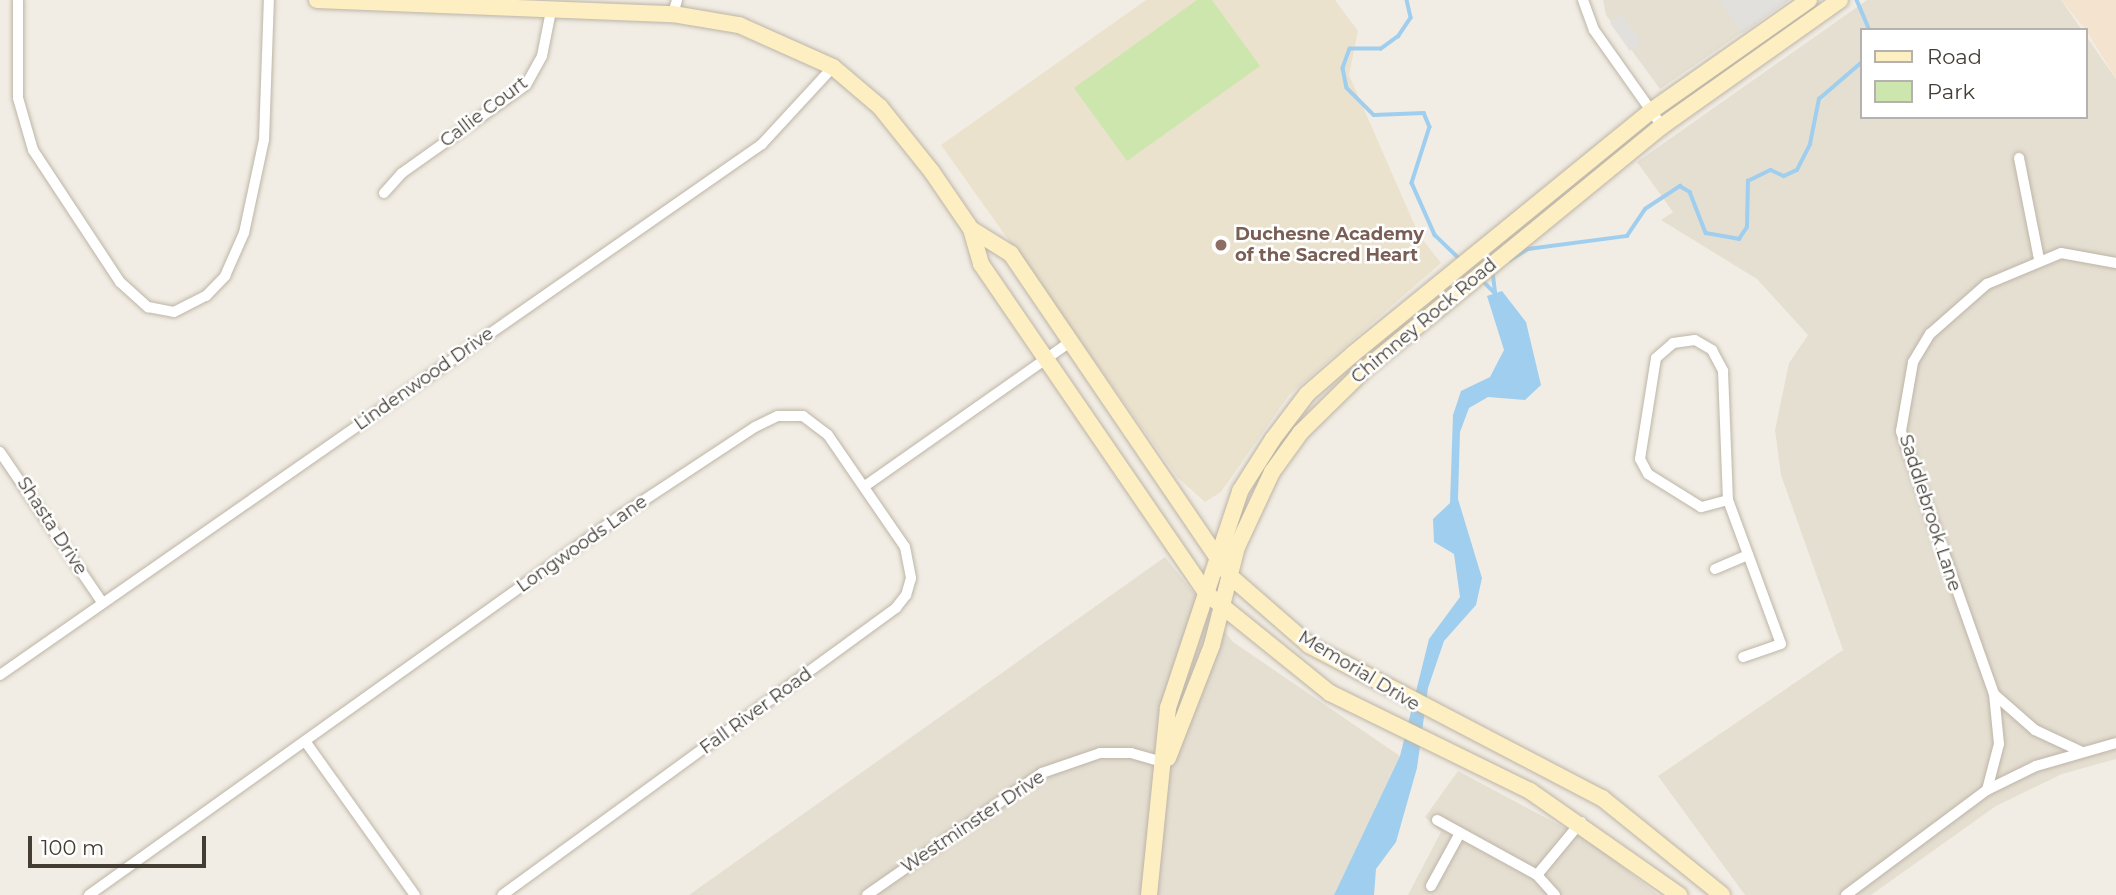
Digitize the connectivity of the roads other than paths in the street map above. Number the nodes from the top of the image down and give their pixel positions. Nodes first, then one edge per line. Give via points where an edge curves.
1 (18, 0) edge
2 (269, 0) edge
3 (317, 0) edge
4 (1583, 0) edge
5 (1809, 0) edge
6 (1840, 0) edge
7 (675, 7) edge
8 (551, 10) junction
9 (833, 67) junction
10 (1651, 111) junction
11 (1662, 126) junction
12 (2019, 158) dead end
13 (384, 193) dead end
14 (971, 229) junction
15 (2039, 259) junction
16 (2116, 263) edge
17 (1440, 294) junction
18 (1070, 342) junction
19 (1353, 354) junction
20 (1047, 361) junction
21 (1365, 369) junction
22 (0, 452) edge
23 (865, 486) junction
24 (1728, 500) junction
25 (1748, 555) junction
26 (1217, 561) junction
27 (1715, 569) dead end
28 (1230, 576) junction
29 (1206, 593) junction
30 (102, 602) junction
31 (1222, 606) junction
32 (1743, 657) dead end
33 (0, 675) edge
34 (1994, 694) junction
35 (305, 741) junction
36 (2116, 743) edge
37 (2080, 751) junction
38 (1165, 763) junction
39 (1987, 790) junction
40 (1437, 820) dead end
41 (1581, 822) junction
42 (1460, 833) junction
43 (1537, 875) junction
44 (1431, 886) dead end
45 (94, 894) edge
46 (415, 895) edge
47 (502, 895) edge
48 (867, 895) edge
49 (1149, 895) edge
50 (1555, 895) edge
51 (1679, 895) edge
52 (1722, 895) edge
53 (1846, 895) edge

1 - 2 street via 18,99 33,150 120,282 148,307 174,312 206,296 225,276 244,233 264,140
3 - 8 main road, Memorial Drive
4 - 10 street via 1594,30
5 - 10 main road, Chimney Rock Road
6 - 11 main road, Chimney Rock Road
7 - 8 main road, Memorial Drive
7 - 9 main road, Memorial Drive via 739,25
8 - 13 street, Callie Court via 542,56 526,85 402,173
9 - 14 main road, Memorial Drive via 880,107
9 - 30 street, Lindenwood Drive via 762,144
10 - 11 street
10 - 17 main road, Chimney Rock Road
11 - 17 main road, Chimney Rock Road via 1564,205
12 - 15 street
14 - 18 main road, Memorial Drive via 1011,254
14 - 20 main road, Memorial Drive via 982,264
15 - 16 street, Saddlebrook Lane via 2084,253
15 - 34 street, Saddlebrook Lane via 1987,284 1954,310 1913,362 1904,393 1901,431 1913,473
17 - 19 main road, Chimney Rock Road
17 - 21 main road, Chimney Rock Road
18 - 20 street
18 - 26 main road, Memorial Drive
19 - 21 main road
19 - 26 main road, Chimney Rock Road via 1307,394 1273,439 1240,491
20 - 23 street
20 - 29 main road, Memorial Drive
21 - 28 main road, Chimney Rock Road via 1301,432 1272,472
22 - 30 street, Shasta Drive
23 - 35 street, Longwoods Lane via 828,435 803,416 778,416 617,518
23 - 47 street, Fall River Road via 911,565 896,608
24 - 24 street via 1701,507 1669,489 1640,459 1656,358 1673,343 1695,340 1712,349 1723,371
24 - 25 street
25 - 27 street
25 - 32 street via 1781,644
26 - 28 main road, Memorial Drive
26 - 29 main road, Chimney Rock Road
28 - 31 main road, Chimney Rock Road
28 - 52 main road, Memorial Drive via 1309,645 1381,688 1602,799
29 - 31 main road, Memorial Drive
29 - 38 main road, Chimney Rock Road via 1168,708
30 - 33 street, Lindenwood Drive
31 - 38 main road, Chimney Rock Road via 1184,728
31 - 41 main road, Memorial Drive via 1275,654 1376,721
34 - 37 street, Saddlebrook Lane via 2035,730
34 - 39 street, Saddlebrook Lane via 1999,744
35 - 45 street, Longwoods Lane
35 - 46 street
36 - 37 street
37 - 39 street
38 - 48 street, Westminster Drive via 1132,753 1100,753 1042,773
38 - 49 main road, Chimney Rock Road
39 - 53 street
40 - 42 street
41 - 43 street
41 - 51 main road, Memorial Drive
42 - 43 street
42 - 44 street
43 - 50 street

